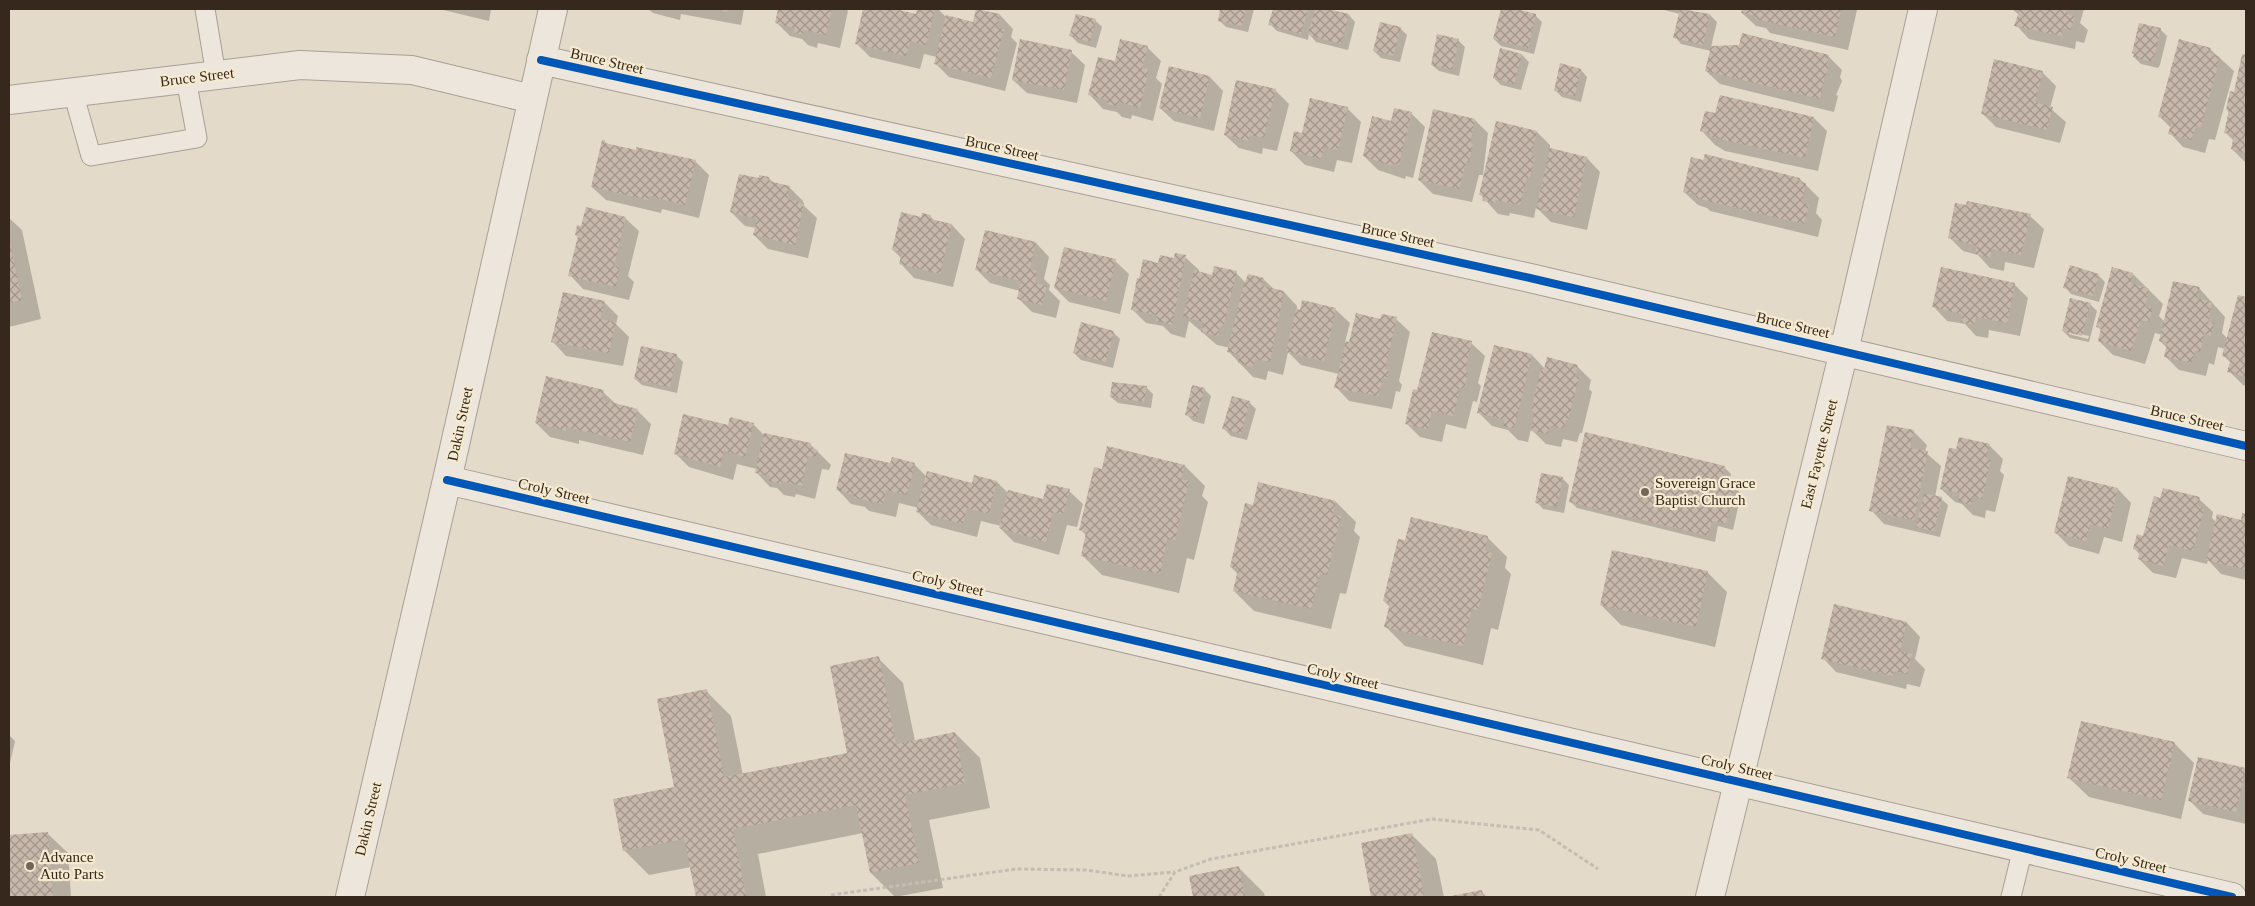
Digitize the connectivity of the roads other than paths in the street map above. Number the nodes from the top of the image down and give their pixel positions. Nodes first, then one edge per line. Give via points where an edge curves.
1 (205, 9) edge
2 (553, 9) edge
3 (1923, 9) edge
4 (542, 60) junction
5 (216, 75) junction
6 (186, 79) junction
7 (73, 92) junction
8 (532, 99) junction
9 (9, 100) edge
10 (1844, 351) junction
11 (2246, 446) edge
12 (447, 480) junction
13 (1740, 782) junction
14 (2023, 848) junction
15 (350, 897) edge
16 (1710, 897) edge
17 (2012, 897) edge
18 (2232, 897) edge

1 - 5 lane
2 - 4 street, Dakin Street
3 - 10 street, East Fayette Street
4 - 8 street, Dakin Street
4 - 10 street, Bruce Street via 1530,278
5 - 6 street, Bruce Street
5 - 8 street, Bruce Street via 300,65 412,70
6 - 7 street, Bruce Street
6 - 7 lane via 197,138 91,156
7 - 9 street, Bruce Street
8 - 12 street, Dakin Street
10 - 11 street, Bruce Street
10 - 13 street, East Fayette Street
12 - 13 street, Croly Street
12 - 15 street, Dakin Street
13 - 14 street, Croly Street
13 - 16 street, East Fayette Street
14 - 17 lane
14 - 18 street, Croly Street

